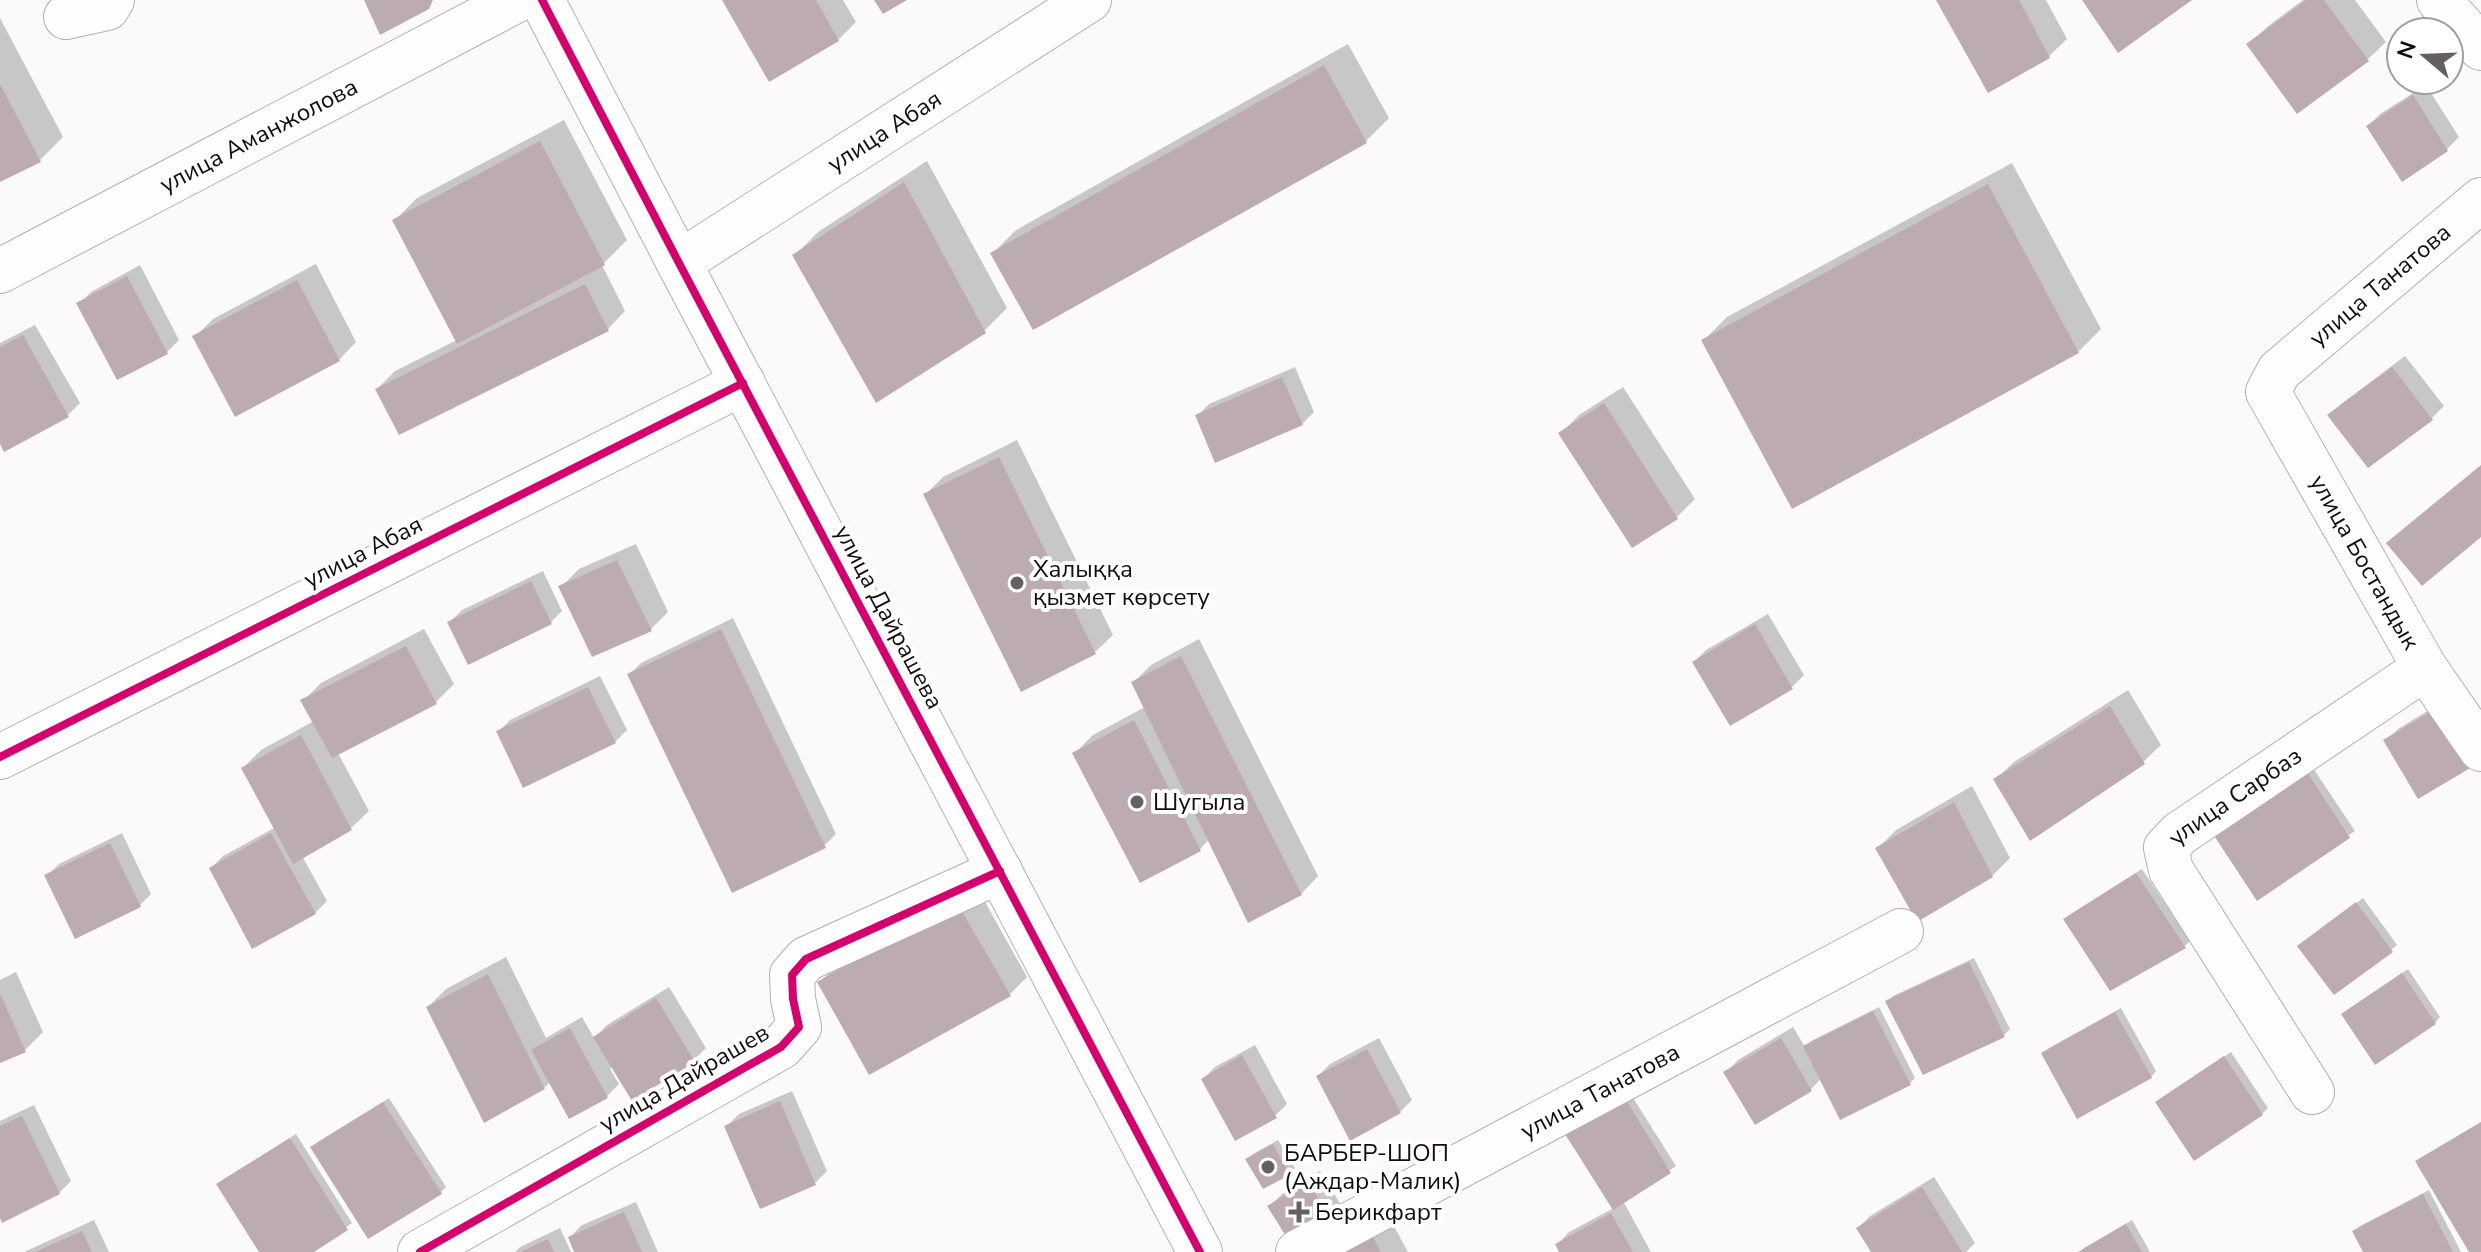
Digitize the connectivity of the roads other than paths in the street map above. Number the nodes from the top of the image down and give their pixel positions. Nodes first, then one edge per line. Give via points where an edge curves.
1 (112, 0) edge
2 (517, 0) edge
3 (542, 0) edge
4 (1089, 0) edge
5 (2439, 0) edge
6 (66, 17) dead end
7 (2481, 48) edge
8 (2481, 200) edge
9 (679, 263) junction
10 (0, 271) edge
11 (2279, 371) joint
12 (743, 383) junction
13 (2425, 668) junction
14 (2481, 749) edge
15 (0, 757) edge
16 (1000, 871) junction
17 (1901, 931) dead end
18 (2312, 1092) dead end
19 (420, 1252) edge
20 (1200, 1252) edge
21 (1298, 1252) edge

1 - 6 street via 107,8
2 - 10 street, улица Аманжолова
3 - 9 street, улица Дайрашева
4 - 9 street, улица Абая
5 - 7 street
8 - 11 street, улица Танатова
9 - 12 street, улица Дайрашева
11 - 13 street, улица Бостандык via 2268,392
12 - 15 street, улица Абая
12 - 16 street, улица Дайрашева
13 - 14 street, улица Бостандык
13 - 18 street, улица Сарбаз via 2179,834 2166,848 2171,870
16 - 19 street, улица Дайрашев via 806,959 792,975 799,1027 781,1047
16 - 20 street, улица Дайрашева
17 - 21 street, улица Танатова

